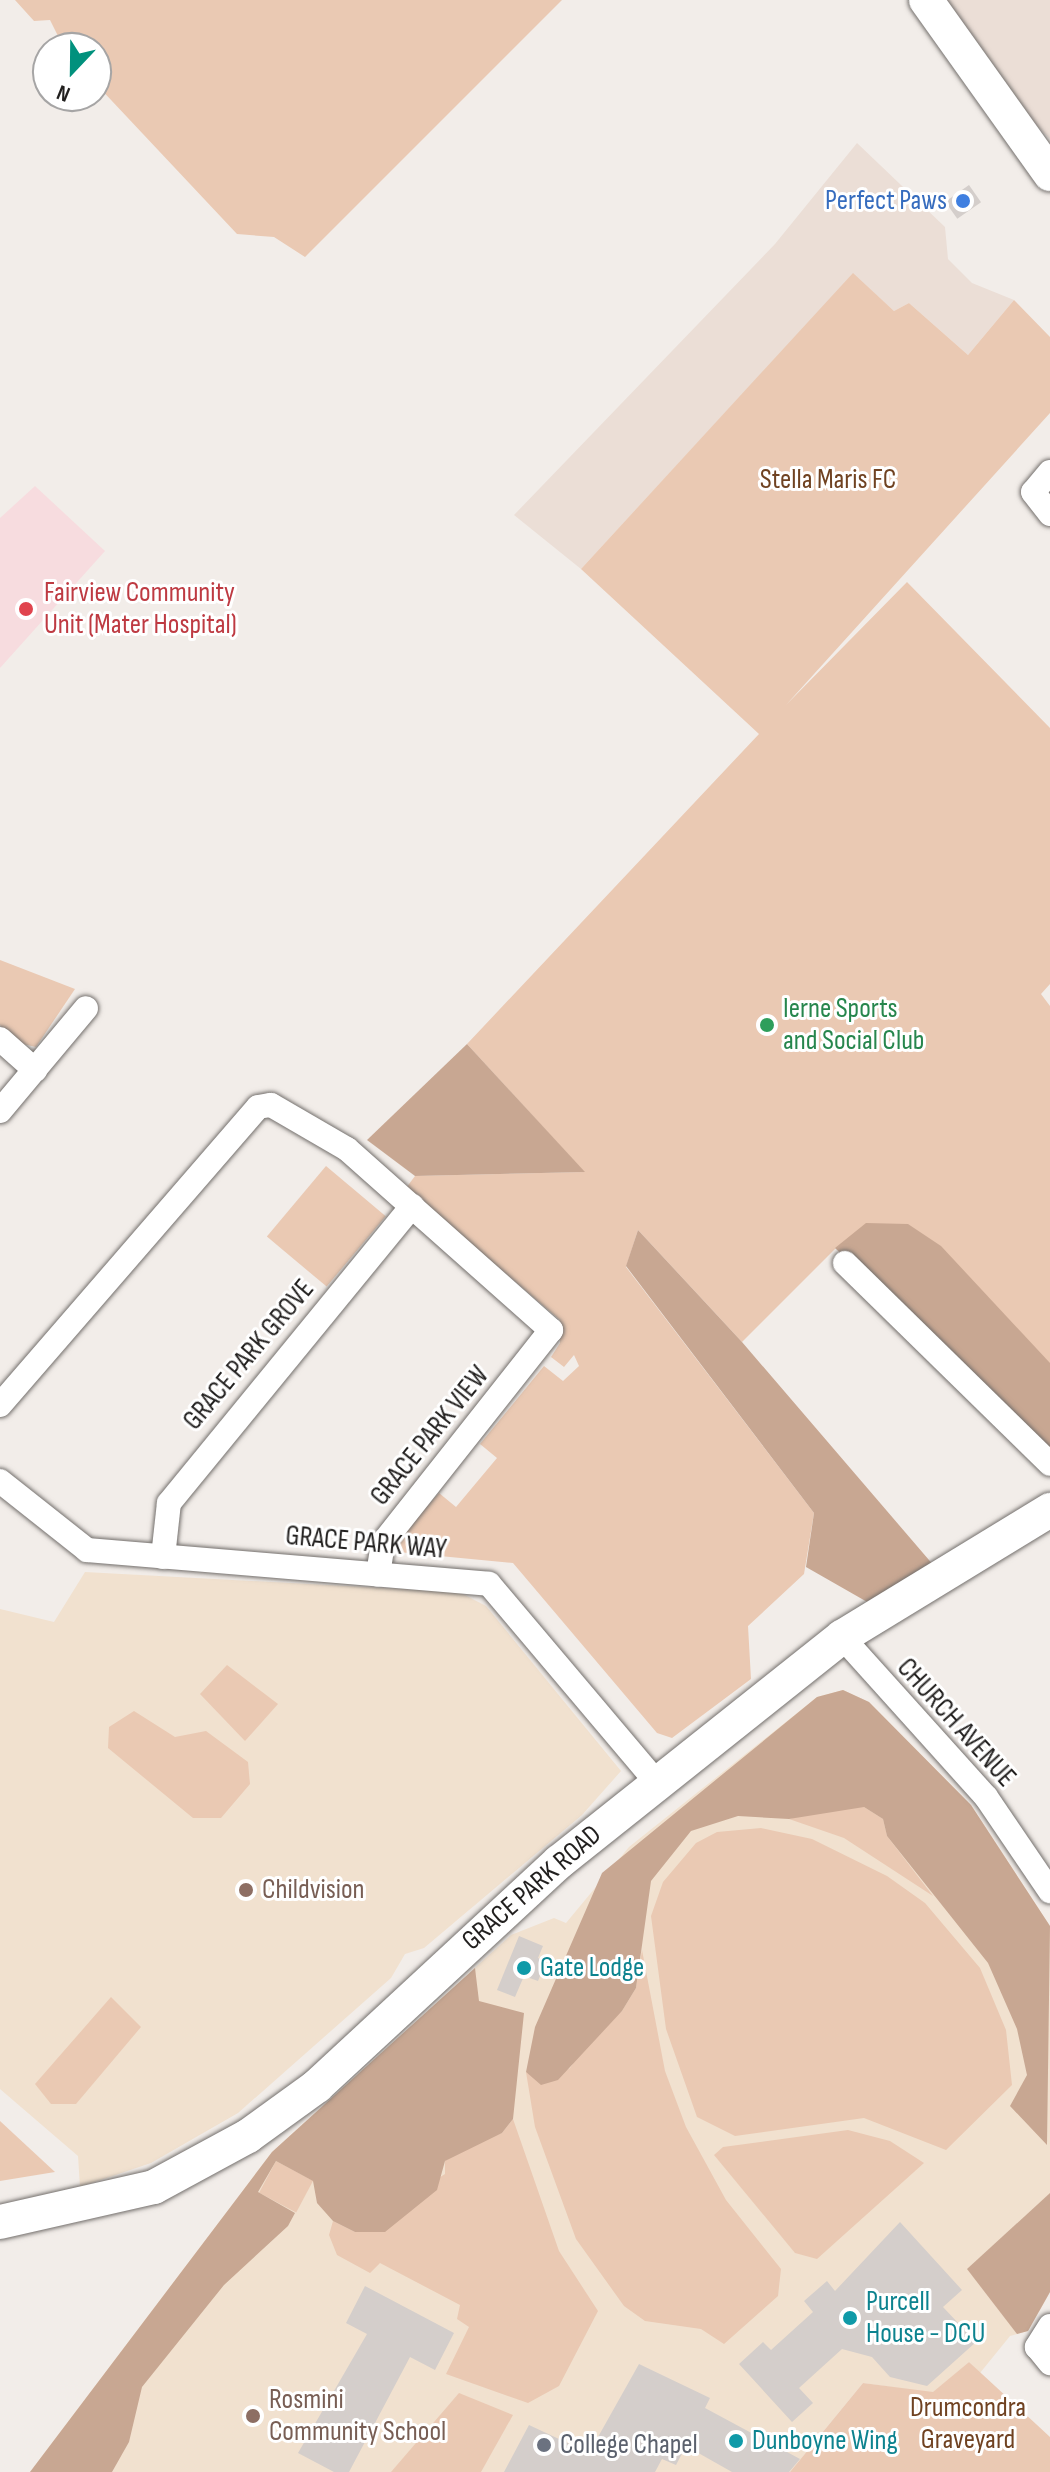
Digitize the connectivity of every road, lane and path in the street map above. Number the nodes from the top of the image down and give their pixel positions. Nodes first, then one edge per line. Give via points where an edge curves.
1 (926, 0) edge
2 (1050, 174) edge
3 (1050, 472) edge
4 (1050, 514) edge
5 (86, 1008) dead end
6 (0, 1039) edge
7 (35, 1070) junction
8 (0, 1111) edge
9 (412, 1206) junction
10 (845, 1263) dead end
11 (0, 1405) edge
12 (1050, 1464) edge
13 (0, 1481) edge
14 (1050, 1510) edge
15 (163, 1557) junction
16 (378, 1575) junction
17 (842, 1637) junction
18 (657, 1783) junction
19 (1050, 1891) edge
20 (0, 2222) edge
21 (1050, 2326) edge
22 (1043, 2355) edge

1 - 2 street
3 - 4 street via 1033,492
5 - 7 street
6 - 7 street
7 - 8 street
9 - 11 street via 335,1140 271,1105 258,1107
9 - 15 street, GRACE PARK GROVE via 169,1503
9 - 16 street, GRACE PARK VIEW via 548,1323 545,1342 383,1543
10 - 12 street
13 - 15 street, GRACE PARK WAY via 87,1550
14 - 17 street, GRACE PARK ROAD
15 - 16 street, GRACE PARK WAY
16 - 18 street, GRACE PARK WAY via 499,1590
17 - 18 street, GRACE PARK ROAD
17 - 19 street, CHURCH AVENUE via 986,1797
18 - 20 street, GRACE PARK ROAD via 547,1873 317,2086 248,2136 140,2192
21 - 22 street

